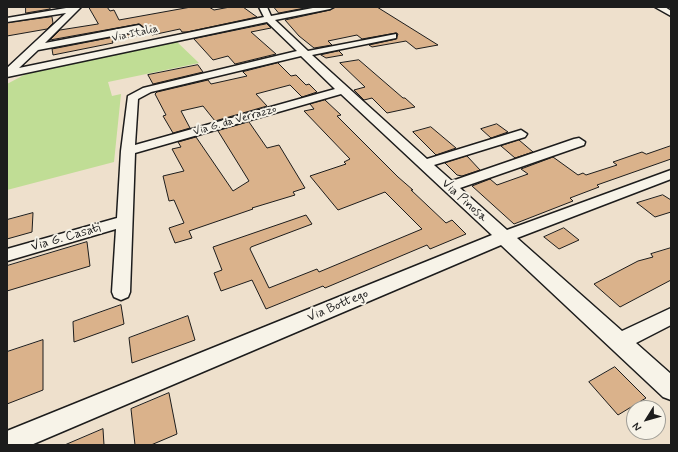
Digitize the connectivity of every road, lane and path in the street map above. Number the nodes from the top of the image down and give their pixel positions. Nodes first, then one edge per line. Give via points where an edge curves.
1 (330, 7) edge
2 (659, 7) edge
3 (76, 8) edge
4 (266, 12) edge
5 (671, 14) edge
6 (7, 20) edge
7 (139, 28) dead end
8 (393, 36) dead end
9 (33, 48) junction
10 (304, 53) junction
11 (7, 74) edge
12 (342, 90) junction
13 (521, 134) dead end
14 (579, 142) dead end
15 (128, 151) junction
16 (424, 164) junction
17 (671, 174) edge
18 (448, 187) junction
19 (125, 221) junction
20 (504, 237) junction
21 (7, 255) edge
22 (121, 292) dead end
23 (671, 316) edge
24 (619, 342) junction
25 (671, 390) edge
26 (7, 443) edge

1 - 4 street, Via Italia
2 - 5 street
3 - 6 street
3 - 9 street
4 - 10 street, Via Pinosa
4 - 11 street, Via Italia
7 - 9 street
8 - 10 street
9 - 11 street
10 - 12 street, Via Pinosa
10 - 15 street via 138,94 131,101
12 - 15 street, Via G. da Verrazzo
12 - 16 street, Via Pinosa
13 - 16 street
14 - 18 street
15 - 19 street
16 - 18 street, Via Pinosa
17 - 20 street, Via Bottego
18 - 20 street, Via Pinosa
19 - 21 street, Via G. Casati
19 - 22 street
20 - 24 street, Via Pinosa
20 - 26 street, Via Bottego
23 - 24 street
24 - 25 street, Via Pinosa

